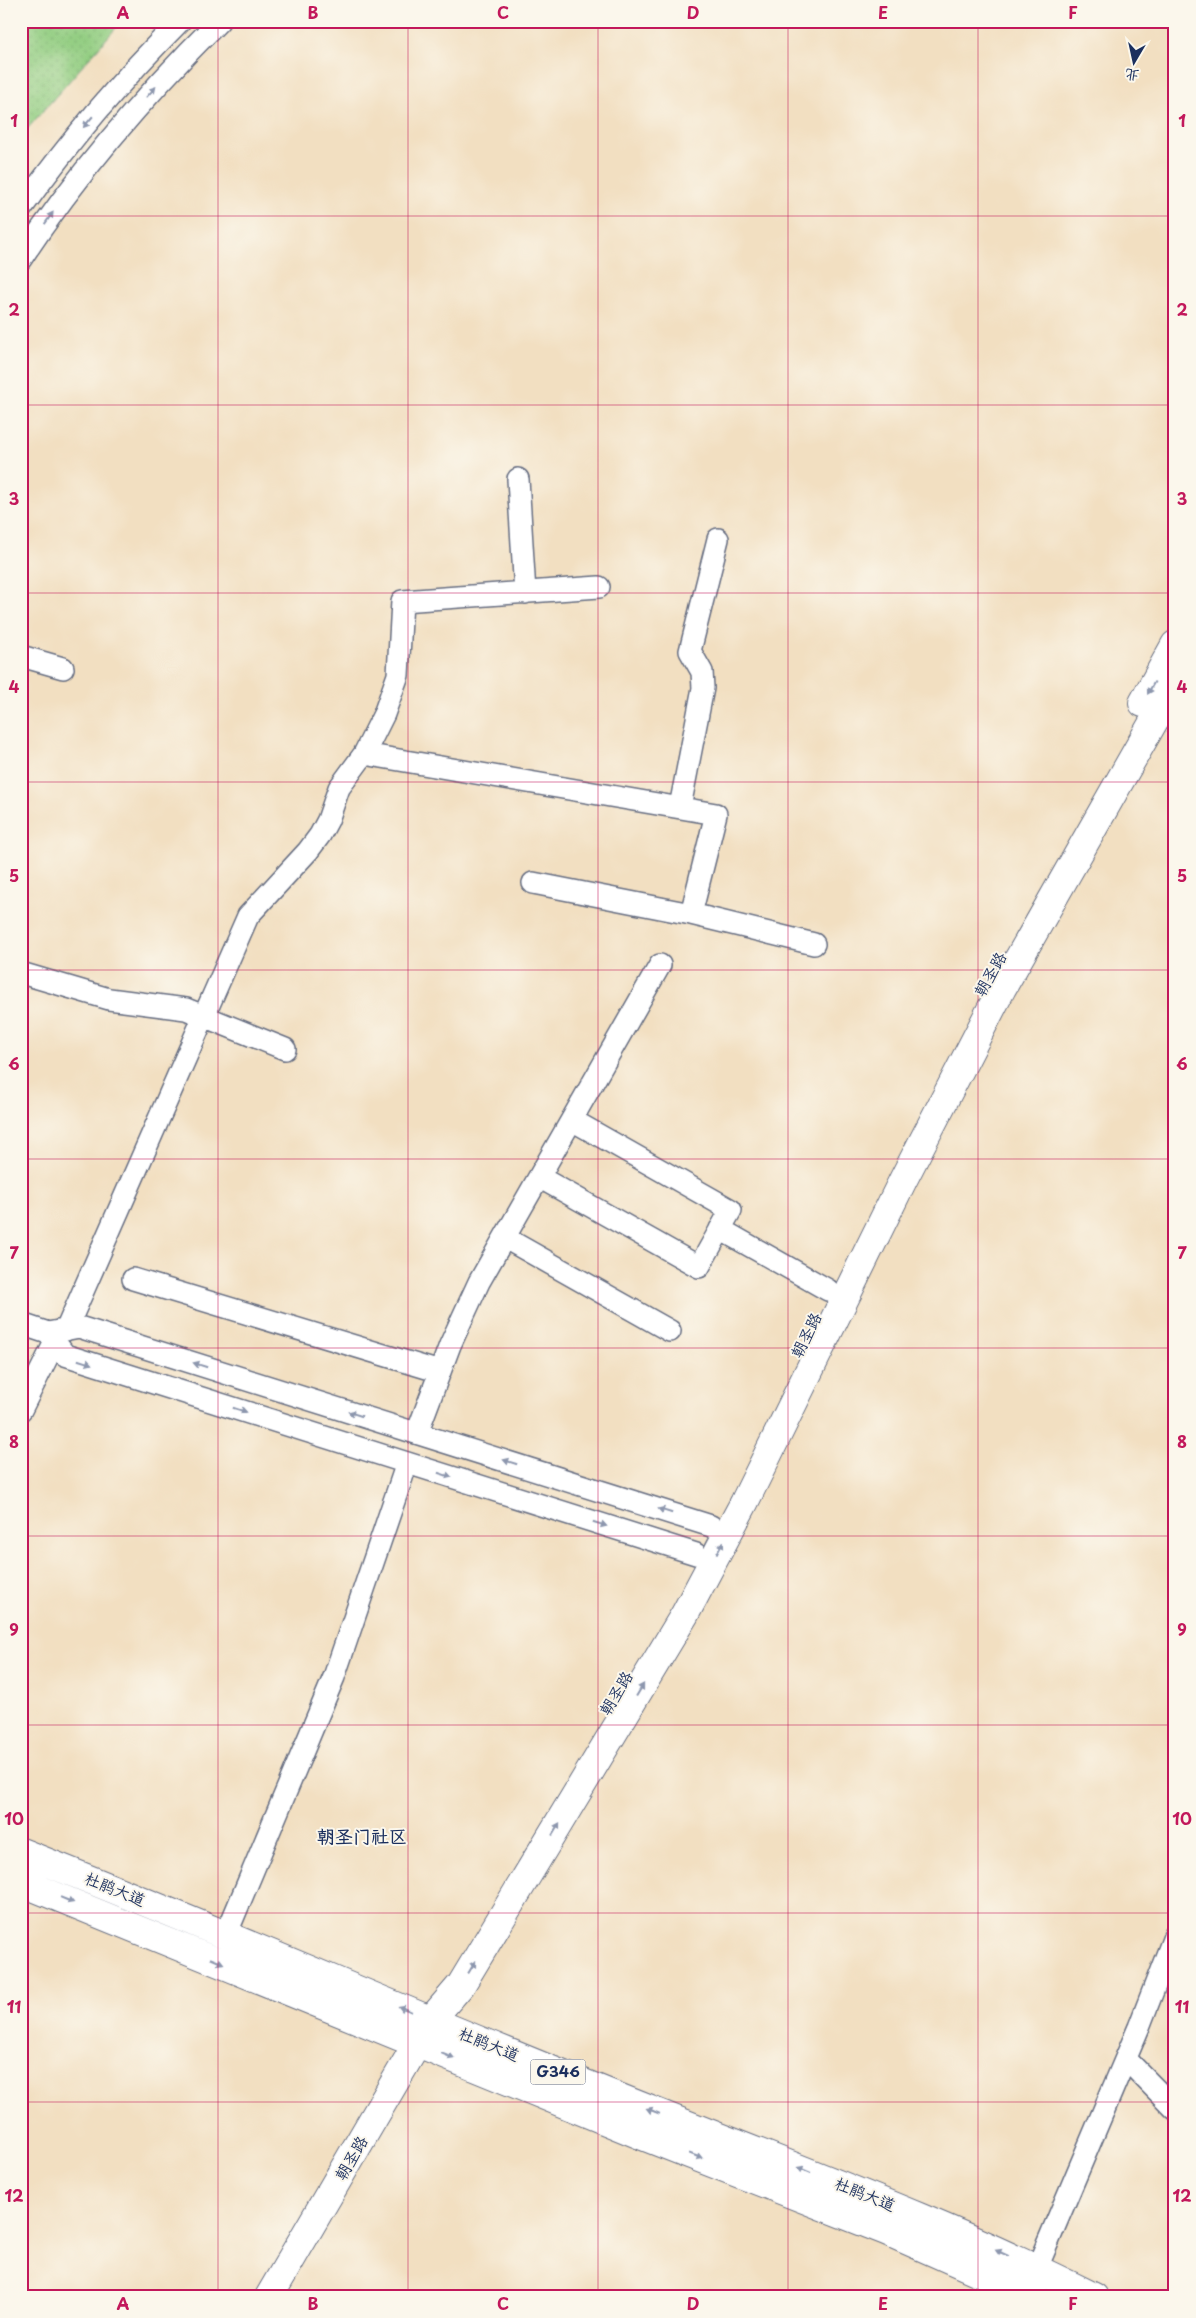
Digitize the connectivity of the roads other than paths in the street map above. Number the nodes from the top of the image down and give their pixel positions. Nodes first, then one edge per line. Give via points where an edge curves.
1 (180, 21) edge
2 (219, 21) edge
3 (21, 209) edge
4 (21, 259) edge
5 (518, 478) dead end
6 (718, 539) dead end
7 (599, 587) dead end
8 (526, 593) junction
9 (1175, 645) edge
10 (21, 656) edge
11 (63, 668) dead end
12 (1174, 685) edge
13 (364, 754) junction
14 (680, 807) junction
15 (533, 883) dead end
16 (691, 914) junction
17 (814, 944) dead end
18 (660, 965) dead end
19 (21, 973) edge
20 (205, 1017) junction
21 (285, 1049) dead end
22 (572, 1120) junction
23 (539, 1177) junction
24 (720, 1229) junction
25 (505, 1238) junction
26 (133, 1279) dead end
27 (828, 1290) junction
28 (21, 1324) edge
29 (670, 1331) dead end
30 (56, 1335) junction
31 (440, 1372) junction
32 (21, 1410) edge
33 (416, 1433) junction
34 (407, 1463) junction
35 (711, 1526) junction
36 (696, 1554) junction
37 (21, 1852) edge
38 (21, 1882) edge
39 (1175, 1934) edge
40 (226, 1935) junction
41 (432, 2020) junction
42 (418, 2044) junction
43 (1126, 2059) junction
44 (1175, 2109) edge
45 (1030, 2288) edge
46 (270, 2297) edge
47 (1094, 2297) edge

1 -> 3 street via 112,93
4 -> 2 street via 102,149 172,68
5 - 8 street
6 - 14 street via 690,651 702,672 703,688
7 - 8 street
8 - 13 street via 402,601 398,675 384,714
9 -> 27 main road, 朝圣路 via 986,980
10 - 11 street
41 -> 12 main road, 朝圣路 via 461,1985 685,1614 1002,988
13 - 14 street
13 - 20 street via 339,788 320,835 248,916
14 - 16 street via 716,814
15 - 16 street
16 - 17 street
18 - 22 street
19 - 20 street via 109,999 186,1010
20 - 21 street
20 - 30 street
22 - 23 street
22 - 24 street via 731,1210
23 - 24 street via 699,1267
23 - 25 street
24 - 27 street
25 - 29 street
25 - 31 street via 480,1282
26 - 31 street
27 - 35 main road, 朝圣路
28 - 30 street
30 - 32 street
33 -> 30 street via 79,1327
30 -> 34 street via 64,1355
31 - 33 street
35 -> 33 street
34 -> 36 street
34 - 40 street via 334,1677
35 - 36 main road, 朝圣路
36 - 41 main road, 朝圣路 via 669,1605 442,1980
37 - 40 main road, 杜鹃大道 / G346
38 -> 42 main road, 杜鹃大道 / G346
39 - 43 street
41 -> 40 main road, 杜鹃大道 / G346
41 - 42 main road, 朝圣路
45 -> 41 main road, 杜鹃大道 / G346 via 869,2196
42 -> 45 main road, 杜鹃大道 / G346
42 - 46 main road, 朝圣路
43 - 44 street
43 - 45 street
45 - 47 main road, 杜鹃大道 / G346

